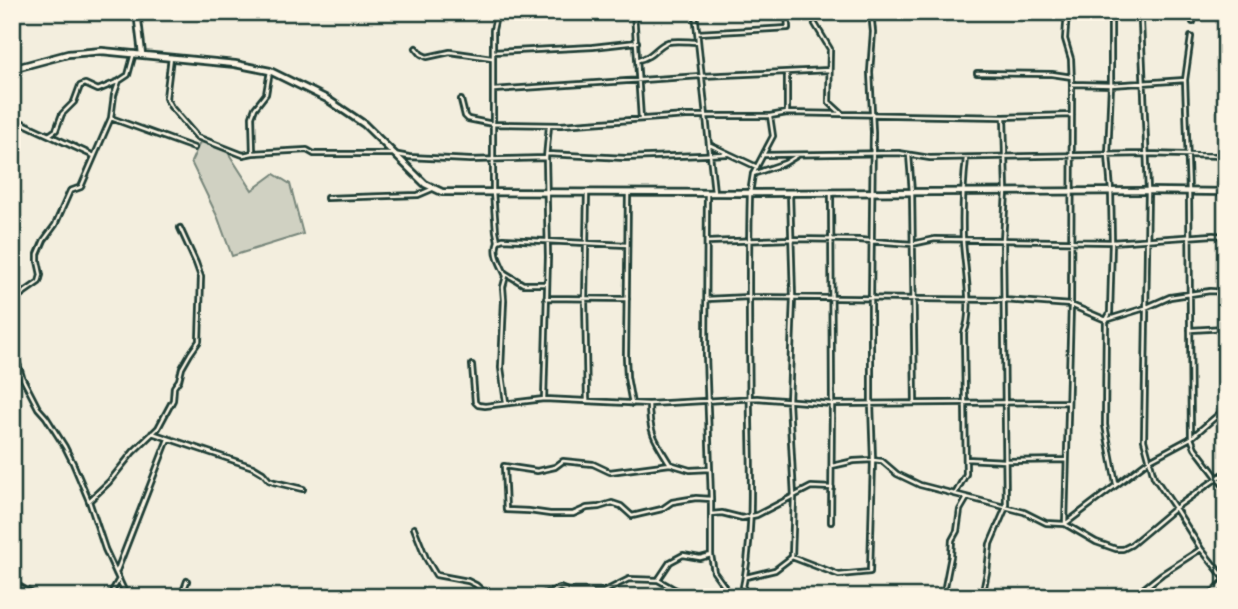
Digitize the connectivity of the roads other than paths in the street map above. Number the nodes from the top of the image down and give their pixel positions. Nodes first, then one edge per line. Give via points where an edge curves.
1 (137, 12) edge
2 (497, 12) edge
3 (634, 12) edge
4 (695, 12) edge
5 (787, 12) edge
6 (871, 12) edge
7 (1067, 12) edge
8 (1111, 12) edge
9 (1195, 12) edge
10 (1141, 22) dead end
11 (1192, 22) dead end
12 (816, 24) dead end
13 (697, 33) junction
14 (1191, 37) dead end
15 (698, 42) junction
16 (637, 43) junction
17 (416, 48) dead end
18 (492, 52) junction
19 (134, 53) junction
20 (142, 54) junction
21 (171, 57) junction
22 (493, 58) junction
23 (638, 60) junction
24 (12, 69) edge
25 (830, 70) junction
26 (270, 71) junction
27 (788, 72) junction
28 (978, 73) dead end
29 (701, 75) junction
30 (1072, 78) junction
31 (1185, 80) junction
32 (119, 81) junction
33 (639, 81) junction
34 (1143, 83) junction
35 (1072, 84) junction
36 (1111, 85) junction
37 (494, 90) junction
38 (461, 100) dead end
39 (787, 113) junction
40 (842, 114) junction
41 (872, 114) junction
42 (1072, 115) junction
43 (705, 116) junction
44 (770, 116) junction
45 (1004, 117) junction
46 (12, 118) edge
47 (111, 118) junction
48 (641, 118) junction
49 (493, 124) junction
50 (549, 126) junction
51 (49, 135) junction
52 (710, 145) junction
53 (194, 148) dead end
54 (253, 153) junction
55 (872, 153) junction
56 (393, 154) junction
57 (727, 154) junction
58 (909, 154) junction
59 (1146, 154) junction
60 (711, 155) junction
61 (763, 155) junction
62 (799, 155) junction
63 (1108, 155) junction
64 (1188, 155) junction
65 (94, 156) junction
66 (547, 156) junction
67 (1071, 156) junction
68 (1226, 156) edge
69 (1005, 157) junction
70 (966, 158) junction
71 (493, 159) junction
72 (757, 167) junction
73 (753, 174) junction
74 (432, 189) junction
75 (1071, 191) junction
76 (1111, 191) junction
77 (1148, 191) junction
78 (493, 192) junction
79 (547, 192) junction
80 (587, 192) junction
81 (707, 192) junction
82 (714, 192) junction
83 (872, 192) junction
84 (912, 192) junction
85 (962, 192) junction
86 (1006, 192) junction
87 (1189, 192) junction
88 (1226, 192) edge
89 (628, 193) junction
90 (750, 193) junction
91 (790, 193) junction
92 (831, 193) junction
93 (327, 198) dead end
94 (180, 228) dead end
95 (1226, 236) edge
96 (1189, 237) junction
97 (791, 239) junction
98 (1147, 239) junction
99 (963, 240) junction
100 (1003, 240) junction
101 (498, 241) junction
102 (547, 241) junction
103 (749, 241) junction
104 (831, 241) junction
105 (707, 242) junction
106 (873, 242) junction
107 (1072, 242) junction
108 (1112, 242) junction
109 (586, 243) junction
110 (912, 244) junction
111 (627, 245) junction
112 (505, 273) junction
113 (547, 284) junction
114 (1226, 292) edge
115 (1190, 294) junction
116 (749, 297) junction
117 (546, 298) junction
118 (793, 298) junction
119 (832, 298) junction
120 (627, 299) junction
121 (707, 299) junction
122 (871, 299) junction
123 (913, 299) junction
124 (585, 300) junction
125 (1004, 300) junction
126 (12, 301) edge
127 (968, 301) junction
128 (1071, 305) junction
129 (1145, 308) junction
130 (1106, 320) junction
131 (1226, 328) edge
132 (1190, 330) junction
133 (12, 344) edge
134 (471, 365) dead end
135 (750, 398) junction
136 (544, 399) junction
137 (587, 401) junction
138 (707, 402) junction
139 (789, 402) junction
140 (1005, 402) junction
141 (1068, 402) junction
142 (507, 403) junction
143 (915, 403) junction
144 (632, 404) junction
145 (649, 404) junction
146 (832, 404) junction
147 (871, 404) junction
148 (966, 404) junction
149 (1226, 408) edge
150 (152, 433) junction
151 (1191, 438) junction
152 (168, 439) junction
153 (966, 459) junction
154 (873, 460) junction
155 (1066, 460) junction
156 (1005, 461) junction
157 (1148, 461) junction
158 (670, 464) junction
159 (832, 466) junction
160 (710, 468) junction
161 (1226, 472) edge
162 (1217, 478) junction
163 (1116, 484) junction
164 (832, 488) junction
165 (303, 489) dead end
166 (1226, 489) edge
167 (955, 494) junction
168 (794, 497) junction
169 (967, 498) junction
170 (711, 499) junction
171 (89, 501) junction
172 (1006, 507) junction
173 (1175, 508) junction
174 (711, 514) junction
175 (751, 516) junction
176 (831, 522) dead end
177 (1065, 524) junction
178 (414, 528) dead end
179 (1200, 548) junction
180 (711, 555) junction
181 (792, 557) junction
182 (116, 573) junction
183 (746, 577) junction
184 (12, 579) edge
185 (119, 579) junction
186 (658, 580) junction
187 (1226, 581) edge
188 (187, 582) dead end
189 (17, 585) junction
190 (16, 597) edge
191 (38, 597) edge
192 (109, 597) edge
193 (127, 597) edge
194 (181, 597) edge
195 (489, 597) edge
196 (536, 597) edge
197 (692, 597) edge
198 (732, 597) edge
199 (741, 597) edge
200 (943, 597) edge
201 (982, 597) edge
202 (1133, 597) edge
203 (1209, 597) edge

1 - 20 street
2 - 18 street
3 - 16 street
4 - 13 street
5 - 13 street via 788,28
6 - 41 street
7 - 30 street via 1065,39
8 - 36 street
9 - 11 street
10 - 34 street
12 - 25 street via 830,49
13 - 15 street
14 - 31 street
15 - 23 street via 668,42
15 - 29 street
16 - 18 street
16 - 23 street
17 - 22 street via 427,57 450,52
18 - 22 street
19 - 20 street
19 - 24 street via 68,54
19 - 32 street via 128,75
20 - 21 street
21 - 26 street
21 - 54 street via 166,98 171,107 197,137 243,155
22 - 37 street
23 - 33 street
25 - 27 street
25 - 40 street via 829,102
26 - 54 street via 265,94 252,116
26 - 56 street via 327,99 364,124
27 - 29 street
27 - 39 street
28 - 30 street
29 - 33 street
29 - 43 street
30 - 35 street
31 - 34 street
31 - 64 street
32 - 47 street
32 - 51 street via 98,90 80,86
33 - 37 street
33 - 48 street
34 - 36 street
34 - 59 street
35 - 36 street
35 - 42 street
36 - 63 street
37 - 49 street
38 - 49 street via 468,120
39 - 40 street
39 - 44 street
40 - 41 street
41 - 45 street
41 - 55 street
42 - 45 street
42 - 67 street
43 - 44 street
43 - 48 street
43 - 52 street
44 - 61 street via 773,136
45 - 69 street
46 - 51 street
47 - 53 street
47 - 65 street
48 - 50 street
49 - 50 street
49 - 71 street
50 - 66 street
51 - 65 street
52 - 57 street
52 - 60 street
54 - 56 street
55 - 58 street
55 - 62 street
55 - 83 street
56 - 71 street
56 - 74 street
57 - 60 street
57 - 72 street
58 - 70 street
58 - 84 street
59 - 63 street
59 - 64 street
59 - 77 street
60 - 66 street
60 - 82 street
61 - 62 street
61 - 72 street
62 - 73 street
63 - 67 street
63 - 76 street
64 - 68 street
64 - 87 street
65 - 126 street via 83,184 70,191 44,240 38,254 38,282
66 - 71 street
66 - 79 street
67 - 69 street
67 - 75 street
69 - 70 street
69 - 86 street
70 - 85 street
71 - 78 street
72 - 73 street
73 - 90 street
74 - 78 street
74 - 93 street via 418,195
75 - 76 street
75 - 86 street
75 - 107 street
76 - 77 street
76 - 108 street
77 - 87 street
77 - 98 street
78 - 79 street
78 - 101 street
79 - 80 street
79 - 102 street
80 - 89 street
80 - 109 street
81 - 82 street
81 - 89 street
81 - 105 street
82 - 90 street
83 - 84 street
83 - 92 street
83 - 106 street
84 - 85 street
84 - 110 street
85 - 86 street
85 - 99 street
86 - 100 street
87 - 88 street
87 - 96 street
89 - 111 street
90 - 91 street
90 - 103 street
91 - 92 street
91 - 97 street
92 - 104 street
94 - 150 street via 201,278 200,341
95 - 96 street
96 - 98 street
96 - 115 street
97 - 103 street
97 - 104 street
97 - 118 street
98 - 108 street
98 - 129 street
99 - 100 street
99 - 110 street
99 - 127 street
100 - 107 street
100 - 125 street
101 - 102 street
101 - 112 street via 498,260
102 - 109 street
102 - 113 street
103 - 105 street
103 - 116 street
104 - 106 street
104 - 119 street
105 - 121 street
106 - 110 street
106 - 122 street
107 - 108 street
107 - 128 street
108 - 130 street via 1111,313
109 - 111 street
109 - 124 street
110 - 123 street
111 - 120 street
112 - 113 street via 523,284
112 - 142 street via 501,368
113 - 117 street
114 - 115 street
115 - 129 street
115 - 132 street
116 - 118 street
116 - 121 street
116 - 135 street
117 - 124 street
117 - 136 street
118 - 119 street
118 - 139 street
119 - 122 street
119 - 146 street
120 - 124 street
120 - 144 street via 626,357
121 - 138 street
122 - 123 street
122 - 147 street
123 - 127 street
123 - 143 street
124 - 137 street
125 - 127 street
125 - 128 street
125 - 140 street
127 - 148 street
128 - 130 street
128 - 141 street
129 - 130 street
129 - 157 street via 1144,440
130 - 163 street via 1105,425
131 - 132 street
132 - 151 street
133 - 171 street via 22,377 65,447
134 - 142 street via 475,402 485,406
135 - 138 street
135 - 139 street
135 - 175 street
136 - 137 street
136 - 142 street
137 - 144 street
138 - 145 street
138 - 160 street
139 - 146 street
139 - 168 street
140 - 141 street
140 - 148 street
140 - 156 street
141 - 155 street
143 - 147 street
143 - 148 street
144 - 145 street
145 - 158 street via 649,425
146 - 147 street
146 - 159 street
147 - 154 street
148 - 153 street
149 - 151 street
150 - 152 street
150 - 171 street
151 - 157 street
151 - 162 street
152 - 165 street via 253,467 274,482
152 - 182 street
153 - 156 street
153 - 167 street via 966,474
154 - 159 street
154 - 167 street via 920,485
154 - 181 street via 870,572 839,575
155 - 156 street
155 - 177 street
156 - 172 street
157 - 163 street
157 - 173 street
158 - 160 street via 690,470
158 - 170 street via 610,472 593,464 564,461 537,471 504,466 506,510 573,514 612,503 632,516 672,502
159 - 164 street
160 - 170 street
161 - 162 street
162 - 166 street
162 - 173 street
163 - 177 street
164 - 168 street via 811,487
164 - 176 street
167 - 169 street
168 - 175 street
168 - 181 street
169 - 172 street
169 - 200 street via 952,540
170 - 174 street
171 - 182 street
172 - 177 street via 1046,523
172 - 201 street via 990,544
173 - 177 street via 1123,549 1096,542
173 - 179 street
174 - 175 street
174 - 180 street
175 - 183 street
178 - 195 street via 436,575 476,584
179 - 187 street
179 - 202 street
180 - 186 street via 676,558
180 - 198 street via 714,572
181 - 183 street via 775,569
182 - 185 street
183 - 199 street
184 - 189 street
185 - 192 street
185 - 193 street
186 - 196 street via 629,579 603,592 570,593 555,588
186 - 197 street
187 - 203 street
188 - 194 street
189 - 190 street
189 - 191 street

